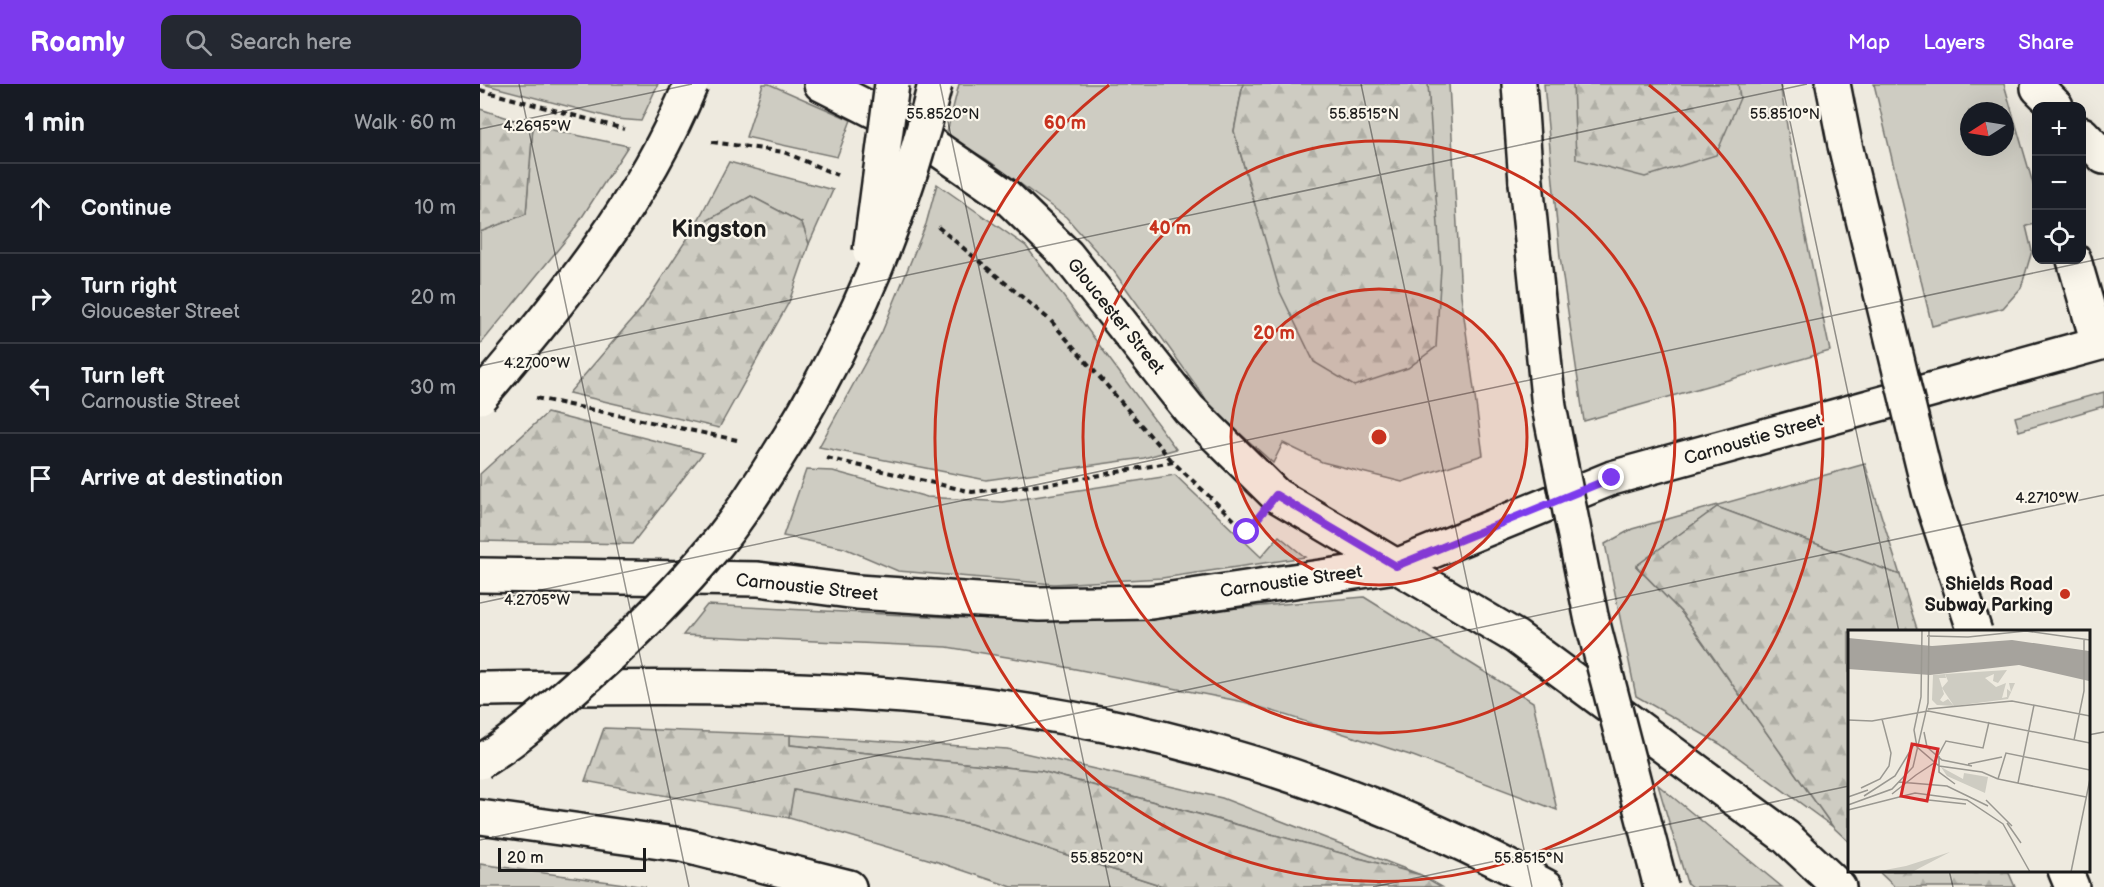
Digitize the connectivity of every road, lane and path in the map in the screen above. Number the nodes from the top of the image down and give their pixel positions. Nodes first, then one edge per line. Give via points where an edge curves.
1 (691, 84) edge
2 (821, 84) edge
3 (892, 84) edge
4 (935, 84) edge
5 (1519, 84) edge
6 (1833, 84) edge
7 (480, 90) edge
8 (632, 130) dead end
9 (2086, 138) edge
10 (702, 140) dead end
11 (2104, 157) edge
12 (838, 176) dead end
13 (932, 223) dead end
14 (2075, 264) edge
15 (865, 297) junction
16 (2101, 342) edge
17 (480, 397) edge
18 (533, 397) dead end
19 (740, 440) dead end
20 (824, 457) dead end
21 (1173, 462) junction
22 (1276, 495) junction
23 (1396, 566) junction
24 (480, 575) edge
25 (1974, 630) edge
26 (480, 689) edge
27 (480, 762) edge
28 (480, 817) edge
29 (2066, 872) edge
30 (849, 887) edge
31 (1547, 887) edge
32 (1661, 887) edge
33 (1839, 887) edge
34 (2072, 887) edge

1 - 17 main road, bridge via 614,228 574,284
2 - 22 main road, Gloucester Street via 906,127 1006,196 1067,255 1189,409
3 - 15 main road, bridge
4 - 15 main road, bridge via 895,224
5 - 32 main road, bridge via 1549,407 1591,616
6 - 25 main road, bridge via 1930,495
7 - 8 path
9 - 11 main road
10 - 12 path via 784,153
13 - 21 path via 1051,321
14 - 16 main road
15 - 27 main road, bridge via 796,428 718,543 626,642 541,717
16 - 23 main road, Carnoustie Street via 1612,478
18 - 19 path
20 - 21 path via 972,492 1050,484
21 - 22 path via 1247,532
22 - 23 main road, Gloucester Street
23 - 24 main road, Carnoustie Street via 1151,602 1039,604 857,592 758,579
23 - 33 main road, Gloucester Street via 1516,637 1786,837
26 - 31 main road via 643,687 844,693 944,700 1055,715 1161,738 1310,783 1397,814
28 - 30 main road via 682,845
29 - 34 main road

